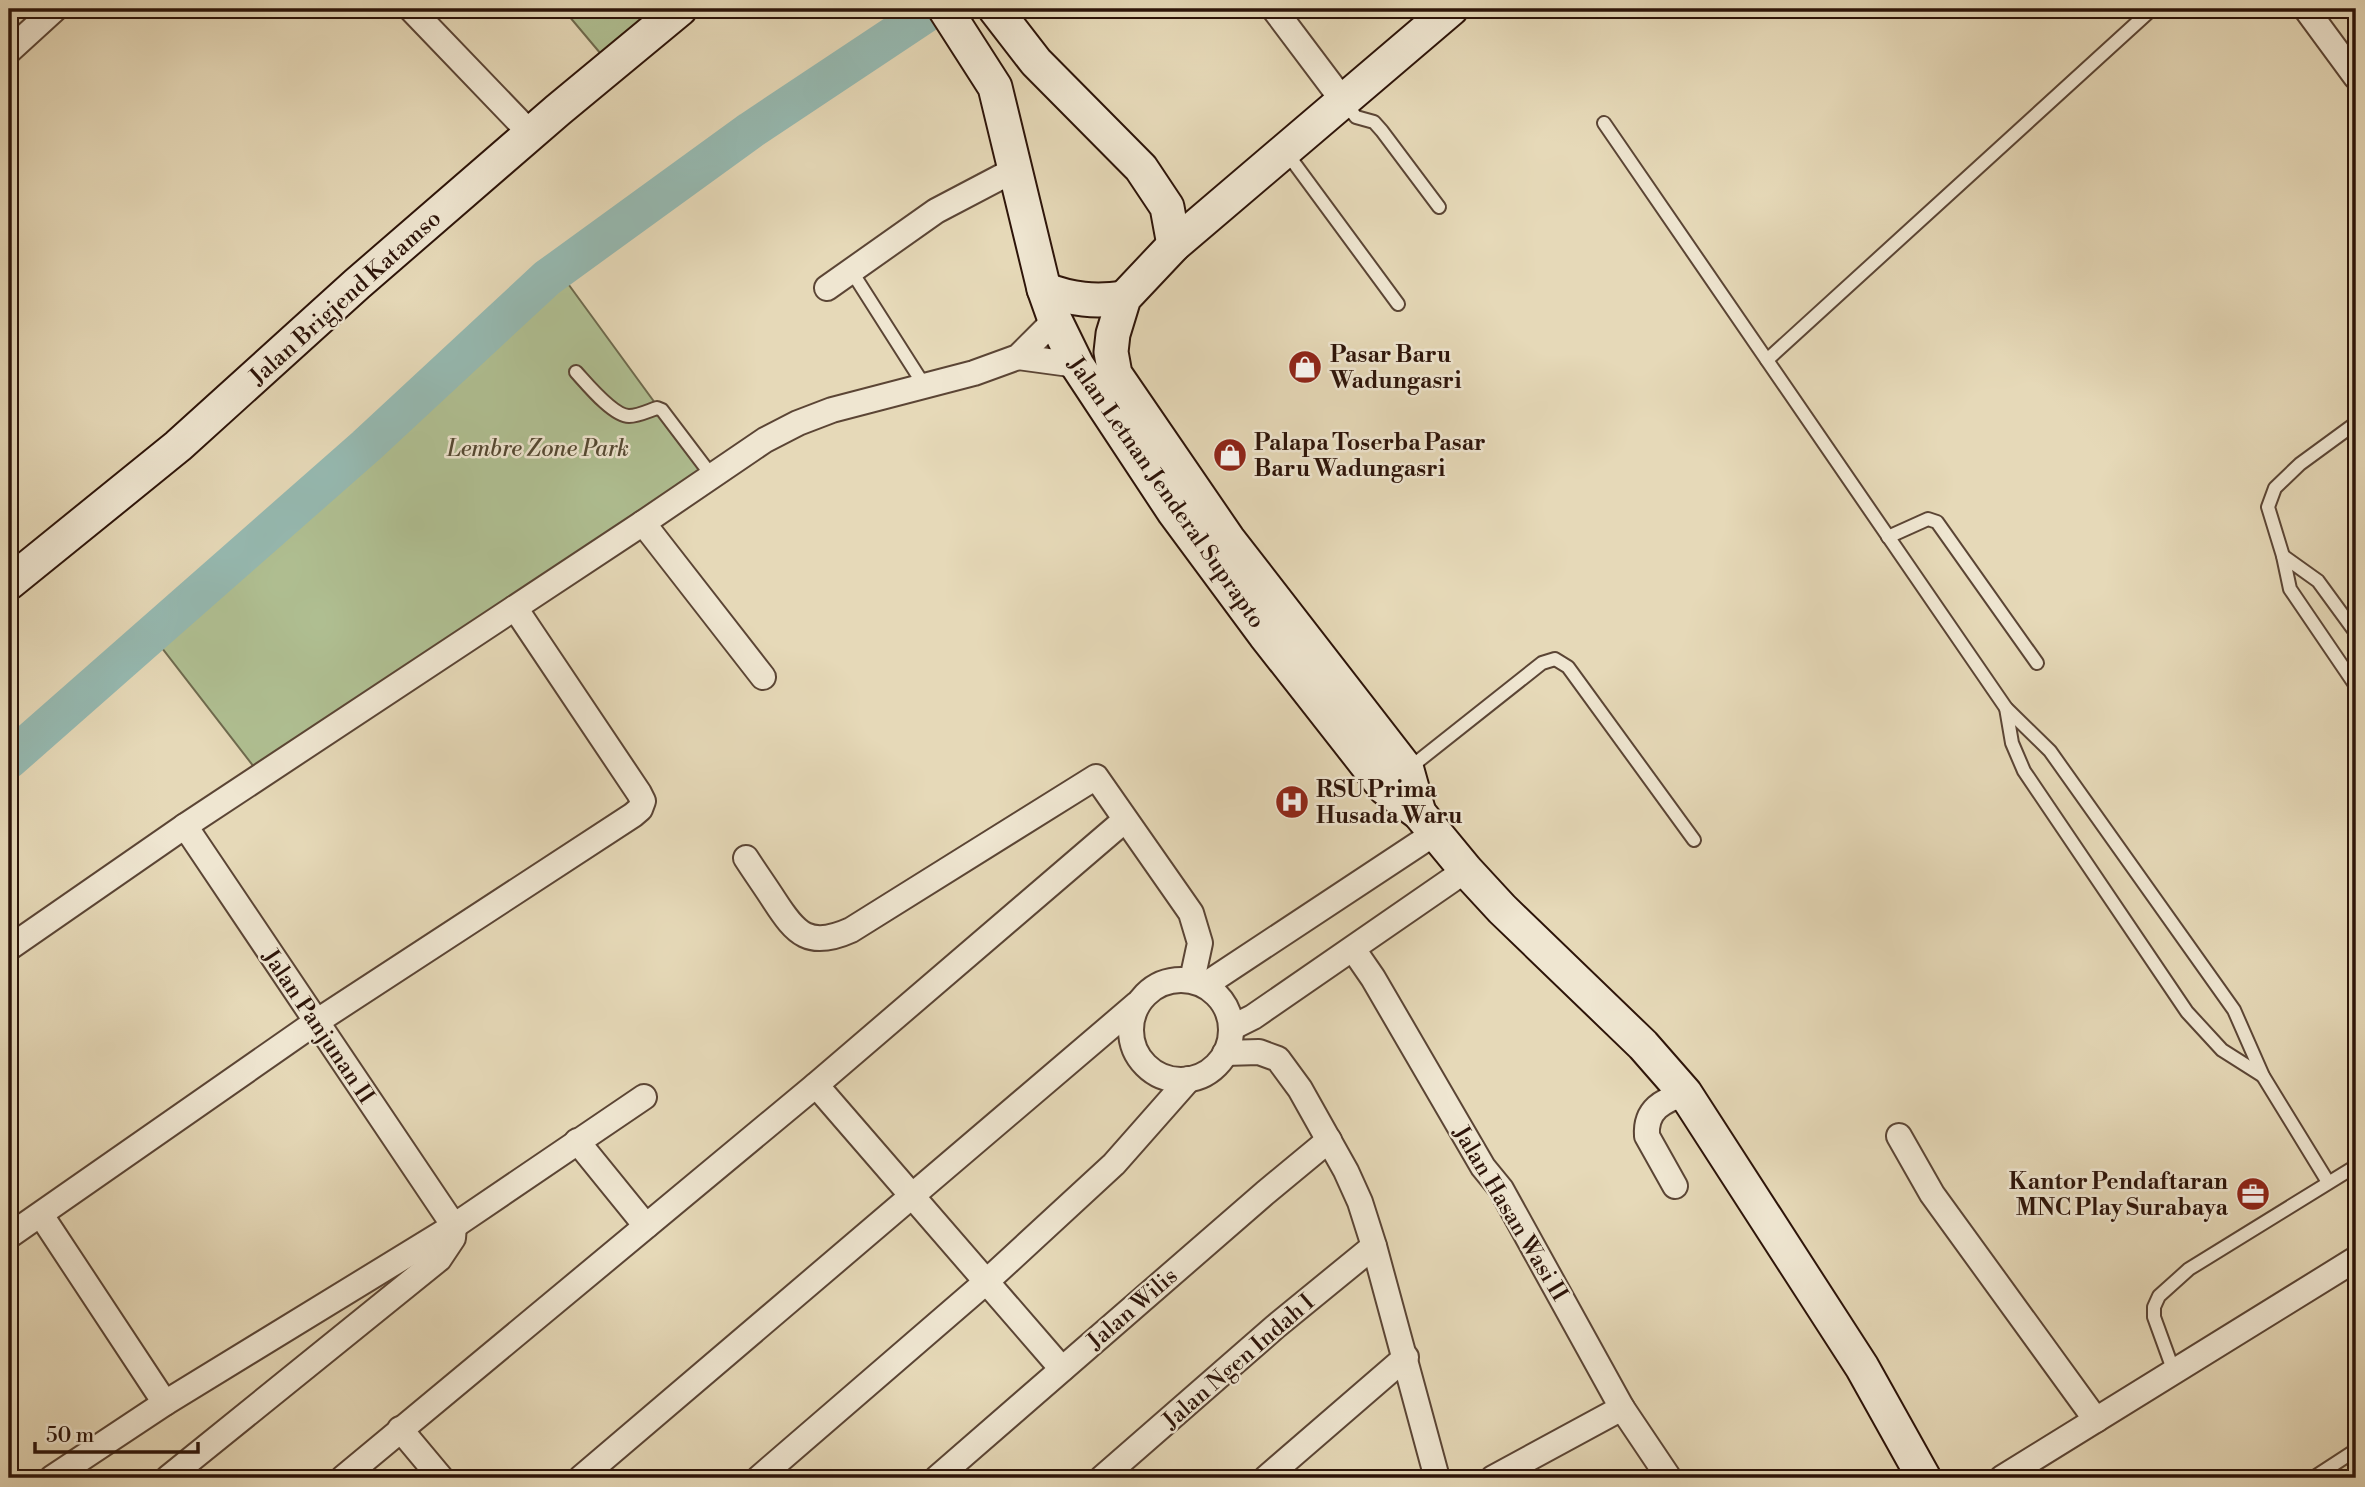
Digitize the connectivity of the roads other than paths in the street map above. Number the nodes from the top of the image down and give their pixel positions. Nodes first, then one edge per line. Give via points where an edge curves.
1 (55, 9) edge
2 (411, 9) edge
3 (680, 9) edge
4 (1275, 9) edge
5 (1451, 9) edge
6 (2152, 9) edge
7 (2306, 9) edge
8 (996, 10) edge
9 (953, 22) edge
10 (9, 51) edge
11 (1036, 62) junction
12 (2356, 77) edge
13 (995, 87) junction
14 (1344, 102) junction
15 (1604, 123) dead end
16 (528, 130) junction
17 (1285, 152) junction
18 (1014, 170) junction
19 (1167, 207) junction
20 (1439, 207) dead end
21 (1211, 213) junction
22 (1174, 245) junction
23 (852, 272) junction
24 (827, 288) dead end
25 (1124, 298) junction
26 (1049, 304) junction
27 (1398, 304) dead end
28 (1018, 357) junction
29 (1767, 360) junction
30 (1077, 365) junction
31 (576, 372) dead end
32 (924, 385) junction
33 (2356, 423) edge
34 (712, 476) junction
35 (643, 523) junction
36 (1888, 537) junction
37 (2283, 556) junction
38 (9, 583) edge
39 (515, 608) junction
40 (2356, 633) edge
41 (2037, 663) dead end
42 (763, 677) dead end
43 (2356, 686) edge
44 (2006, 708) junction
45 (1396, 779) junction
46 (1125, 820) junction
47 (1427, 823) junction
48 (185, 826) junction
49 (1694, 840) dead end
50 (746, 858) dead end
51 (1466, 870) junction
52 (9, 948) edge
53 (1353, 948) junction
54 (1198, 983) junction
55 (1137, 1004) junction
56 (316, 1022) junction
57 (1231, 1028) junction
58 (1225, 1053) junction
59 (2263, 1076) junction
60 (1189, 1079) junction
61 (817, 1085) junction
62 (1685, 1093) junction
63 (644, 1097) dead end
64 (1899, 1136) dead end
65 (578, 1140) junction
66 (1329, 1140) junction
67 (2356, 1166) edge
68 (2328, 1182) junction
69 (1675, 1186) dead end
70 (913, 1197) junction
71 (41, 1215) junction
72 (454, 1226) junction
73 (646, 1226) junction
74 (9, 1236) edge
75 (1374, 1246) junction
76 (2356, 1259) edge
77 (986, 1282) junction
78 (1406, 1357) junction
79 (1062, 1369) junction
80 (2174, 1372) junction
81 (165, 1403) junction
82 (1622, 1408) junction
83 (2096, 1420) junction
84 (400, 1429) junction
85 (2356, 1450) edge
86 (1921, 1473) edge
87 (52, 1478) edge
88 (168, 1478) edge
89 (343, 1478) edge
90 (441, 1478) edge
91 (581, 1478) edge
92 (758, 1478) edge
93 (937, 1478) edge
94 (1102, 1478) edge
95 (1266, 1478) edge
96 (1437, 1478) edge
97 (1493, 1478) edge
98 (1668, 1478) edge
99 (2002, 1478) edge
100 (2313, 1478) edge

1 - 10 street
2 - 16 street
3 - 16 main road, Jalan Brigjend Katamso
4 - 14 street
5 - 14 main road
6 - 29 lane
7 - 12 street
8 - 11 main road
9 - 13 main road, Jalan Letnan Jenderal Suprapto
11 - 13 main road via 1015,64
11 - 19 main road via 1141,168
13 - 18 main road, Jalan Letnan Jenderal Suprapto
14 - 17 main road
14 - 20 lane via 1356,117 1374,122
15 - 29 lane
16 - 38 main road, Jalan Brigjend Katamso via 178,446
17 - 21 main road
17 - 27 lane
18 - 23 street via 936,211
18 - 26 main road, Jalan Letnan Jenderal Suprapto
19 - 21 main road
19 - 22 main road
21 - 22 main road
22 - 25 main road
23 - 24 street
23 - 32 lane
25 - 26 main road
25 - 45 main road via 1113,334 1115,373
26 - 28 street
26 - 30 main road, Jalan Letnan Jenderal Suprapto
28 - 30 street
28 - 32 street
29 - 36 lane
30 - 45 main road, Jalan Letnan Jenderal Suprapto via 1174,512 1265,635
31 - 34 lane via 622,415 662,410
32 - 34 street via 798,423
33 - 37 lane via 2275,488 2268,507
34 - 35 street
35 - 39 street
35 - 42 street
36 - 41 lane via 1928,519 1937,522
36 - 44 lane
37 - 40 lane via 2318,581
37 - 43 lane via 2296,601
39 - 48 street
39 - 56 street via 639,793 643,800 640,809
44 - 59 lane via 2050,751 2234,1010
44 - 59 lane via 2010,736 2024,771 2187,1012 2221,1050
45 - 47 main road, Jalan Letnan Jenderal Suprapto
45 - 49 lane via 1542,663 1555,659 1568,667
46 - 50 street via 1096,777 851,930 823,939 810,938 793,928
46 - 54 street via 1191,913 1200,943
46 - 61 street
47 - 51 main road, Jalan Letnan Jenderal Suprapto
47 - 54 street
48 - 52 street
48 - 56 street, Jalan Panjunan II
51 - 53 street
51 - 62 main road, Jalan Letnan Jenderal Suprapto via 1643,1045
53 - 57 street
53 - 82 street, Jalan Hasan Wasi II via 1483,1167 1501,1189
54 - 55 street via 1176,979 1161,984
54 - 57 street via 1218,996 1228,1011
55 - 60 street via 1131,1036 1144,1065 1173,1079
55 - 70 street
56 - 71 street
56 - 72 street, Jalan Panjunan II
57 - 58 street
58 - 60 street via 1210,1070
58 - 66 street via 1259,1052 1278,1059
59 - 68 lane
60 - 77 street via 1114,1164
61 - 70 street
61 - 73 street
62 - 69 street via 1663,1101 1646,1128
62 - 86 main road, Jalan Letnan Jenderal Suprapto via 1862,1367
63 - 65 street
64 - 83 street via 1932,1194
65 - 72 street
65 - 73 street
66 - 75 street via 1360,1202
66 - 79 street, Jalan Wilis
67 - 68 lane
68 - 80 lane via 2189,1269 2160,1296 2154,1317
70 - 77 street
70 - 91 street
71 - 74 street
71 - 81 street
72 - 81 street
72 - 88 street via 453,1238 439,1259
73 - 84 street
75 - 78 street
75 - 94 street, Jalan Ngen Indah I
76 - 80 street
77 - 79 street
77 - 92 street
78 - 95 street
78 - 96 street
79 - 93 street, Jalan Wilis
80 - 83 street
81 - 87 street
82 - 97 street
82 - 98 street, Jalan Hasan Wasi II
83 - 99 street
84 - 89 street
84 - 90 street
85 - 100 lane

